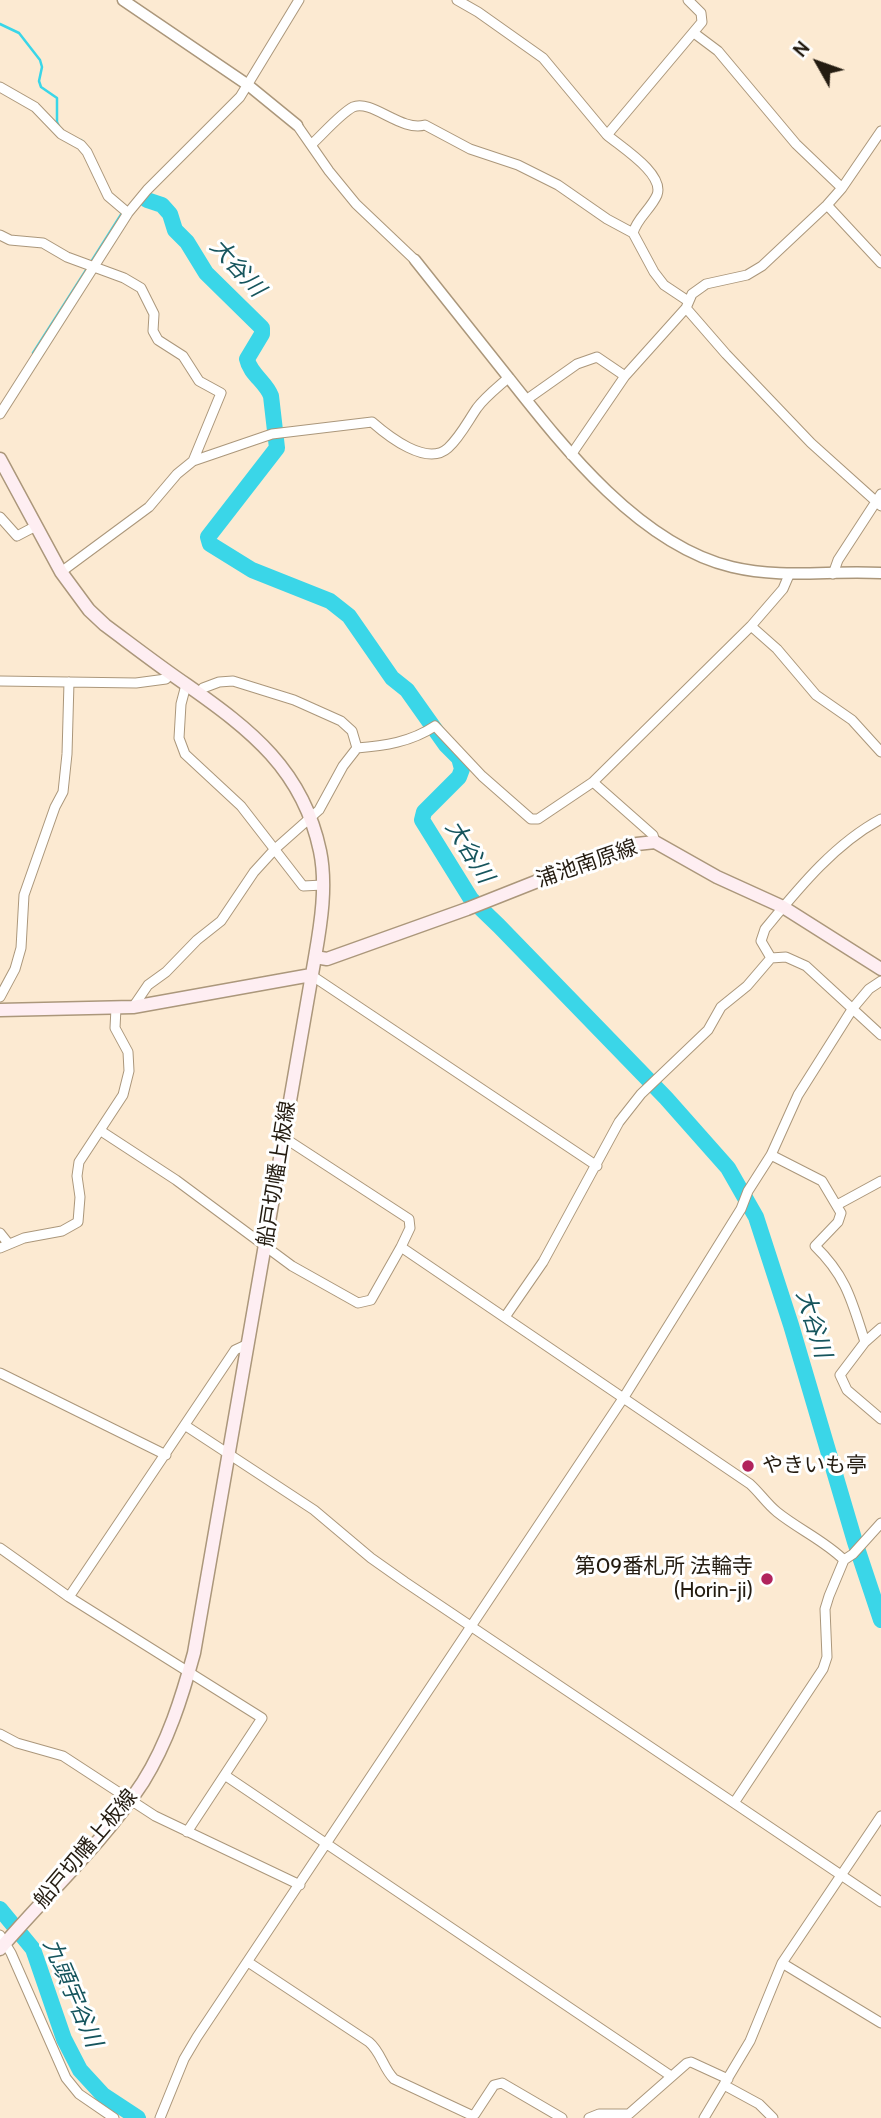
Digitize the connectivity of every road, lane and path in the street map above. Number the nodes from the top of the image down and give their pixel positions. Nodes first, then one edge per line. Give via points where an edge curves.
1 (123, 0) edge
2 (299, 0) edge
3 (457, 0) edge
4 (688, 0) edge
5 (694, 33) junction
6 (248, 85) junction
7 (0, 87) edge
8 (298, 125) joint
9 (881, 131) edge
10 (607, 135) junction
11 (312, 144) junction
12 (842, 188) junction
13 (827, 205) junction
14 (128, 213) junction
15 (633, 233) junction
16 (0, 235) edge
17 (415, 260) joint
18 (881, 263) edge
19 (90, 267) junction
20 (687, 304) junction
21 (625, 376) junction
22 (508, 378) junction
23 (526, 400) junction
24 (0, 414) edge
25 (571, 455) junction
26 (0, 459) edge
27 (193, 461) junction
28 (879, 500) edge
29 (0, 517) edge
30 (36, 526) junction
31 (61, 572) junction
32 (881, 573) edge
33 (833, 574) junction
34 (789, 575) junction
35 (751, 626) junction
36 (170, 673) junction
37 (0, 681) edge
38 (69, 682) junction
39 (186, 685) junction
40 (199, 693) junction
41 (356, 748) junction
42 (881, 752) edge
43 (593, 782) junction
44 (311, 818) junction
45 (881, 820) edge
46 (655, 842) junction
47 (275, 849) junction
48 (323, 885) junction
49 (783, 907) junction
50 (315, 957) junction
51 (771, 958) junction
52 (881, 969) edge
53 (311, 975) junction
54 (881, 981) edge
55 (0, 997) edge
56 (133, 1007) junction
57 (116, 1008) junction
58 (853, 1008) junction
59 (0, 1010) edge
60 (881, 1035) edge
61 (102, 1131) junction
62 (283, 1138) junction
63 (771, 1154) junction
64 (597, 1166) junction
65 (881, 1181) edge
66 (837, 1205) junction
67 (0, 1233) edge
68 (4, 1246) edge
69 (401, 1247) junction
70 (265, 1248) junction
71 (505, 1317) junction
72 (881, 1328) edge
73 (864, 1342) junction
74 (248, 1344) junction
75 (0, 1373) edge
76 (624, 1397) junction
77 (881, 1419) edge
78 (186, 1426) junction
79 (166, 1455) junction
80 (229, 1455) junction
81 (881, 1523) edge
82 (0, 1548) edge
83 (844, 1560) junction
84 (69, 1597) junction
85 (472, 1627) junction
86 (189, 1673) junction
87 (0, 1734) edge
88 (226, 1776) junction
89 (130, 1800) junction
90 (734, 1802) junction
91 (881, 1816) edge
92 (187, 1832) junction
93 (327, 1845) junction
94 (842, 1876) junction
95 (300, 1885) junction
96 (881, 1902) edge
97 (3, 1942) edge
98 (248, 1962) junction
99 (782, 1963) junction
100 (881, 2023) edge
101 (671, 2076) junction
102 (726, 2082) junction
103 (114, 2118) edge
104 (160, 2118) edge
105 (562, 2118) edge
106 (589, 2118) edge
107 (704, 2118) edge
108 (773, 2118) edge

1 - 6 street
2 - 6 street
3 - 10 street via 543,58
4 - 5 street via 701,13 702,22
5 - 10 street
5 - 12 street via 718,51 796,144
6 - 8 street
6 - 14 street
7 - 14 street via 35,107 61,134 81,145 108,196
8 - 11 street
9 - 12 street
10 - 15 street via 651,171 658,183 657,195
11 - 15 street via 352,108 362,105 415,128 425,125 470,149 518,165
11 - 17 street via 356,204
12 - 13 street
13 - 18 street
13 - 20 street via 762,266 747,275 706,284
14 - 19 street
15 - 20 street via 654,272
16 - 19 street via 43,243
17 - 22 street
19 - 24 street
19 - 27 street via 141,288 158,340 183,356 199,381 221,393
20 - 21 street
20 - 28 street via 726,354 811,443
21 - 23 street via 597,357 577,364
21 - 25 street
22 - 23 street
22 - 27 street via 479,405 449,447 437,453 400,444 372,422 274,434
23 - 25 street
25 - 34 street via 600,485 679,546 732,567
26 - 30 main road, 船戸切幡上板線
27 - 31 street via 149,507
28 - 33 street via 838,559
29 - 30 street via 17,536
30 - 31 main road, 船戸切幡上板線
31 - 36 main road, 船戸切幡上板線 via 105,625
32 - 33 street
33 - 34 street
34 - 35 street via 783,589
35 - 42 street via 816,695 852,720
35 - 43 street
36 - 38 street via 166,679 136,683
36 - 39 main road, 船戸切幡上板線
37 - 38 street
38 - 55 street via 63,792 24,895 20,948
39 - 40 main road, 船戸切幡上板線
39 - 47 street via 179,738 185,754 241,806
40 - 41 street via 219,682 233,681 294,701 341,721 352,731
40 - 44 main road, 船戸切幡上板線 via 269,750 285,768
41 - 43 street via 386,746 435,726 531,819 538,819
41 - 44 street
43 - 46 street via 653,835
44 - 47 street
44 - 48 main road, 船戸切幡上板線 via 321,853
45 - 49 street via 859,831
46 - 49 main road, 浦池南原線
46 - 50 main road, 浦池南原線 via 637,844 327,958
47 - 48 street via 303,886
47 - 56 street via 221,921 148,985
48 - 50 main road, 船戸切幡上板線
49 - 51 street via 761,941
49 - 52 main road, 浦池南原線
50 - 53 main road, 船戸切幡上板線
51 - 58 street via 786,957 806,966
51 - 64 street via 721,1007 708,1030 648,1086 619,1122
53 - 56 main road
53 - 62 main road, 船戸切幡上板線
53 - 64 street
54 - 58 street
56 - 57 main road
57 - 59 main road
57 - 61 street via 115,1028 128,1052 128,1071 123,1095
58 - 60 street
58 - 63 street via 799,1095
61 - 68 street via 79,1162 78,1222 62,1231
61 - 70 street
62 - 69 street via 409,1219
62 - 70 main road, 船戸切幡上板線
63 - 66 street via 822,1181
63 - 76 street
64 - 71 street via 544,1262
65 - 66 street
66 - 73 street via 841,1213 838,1222 815,1246 833,1263 847,1288
67 - 68 street
69 - 70 street via 371,1300 358,1304
69 - 71 street
70 - 74 main road, 船戸切幡上板線
71 - 76 street
72 - 73 street
73 - 77 street via 840,1376 848,1390
74 - 78 street via 235,1350
74 - 80 main road, 船戸切幡上板線
75 - 79 street
76 - 83 street via 750,1484 766,1503
76 - 85 street
78 - 79 street
78 - 80 street
79 - 84 street
80 - 85 street via 314,1510 370,1558
80 - 86 main road, 船戸切幡上板線
81 - 83 street
82 - 84 street
83 - 90 street via 825,1609 827,1657 823,1669
84 - 86 street
85 - 90 street
85 - 93 street
86 - 88 street via 262,1718
86 - 89 main road, 船戸切幡上板線 via 160,1750
87 - 89 street via 63,1756
88 - 92 street
88 - 93 street
89 - 92 street
89 - 97 main road, 船戸切幡上板線
90 - 94 street
91 - 94 street
92 - 95 street
93 - 95 street
93 - 101 street
94 - 96 street
94 - 99 street
95 - 98 street
97 - 103 street via 66,2078 79,2094
98 - 104 street via 184,2059
98 - 105 street via 378,2049 394,2079 471,2115 494,2085 502,2083
99 - 100 street
99 - 102 street via 759,2022
101 - 102 street via 691,2062
101 - 106 street via 629,2114
102 - 107 street
102 - 108 street

